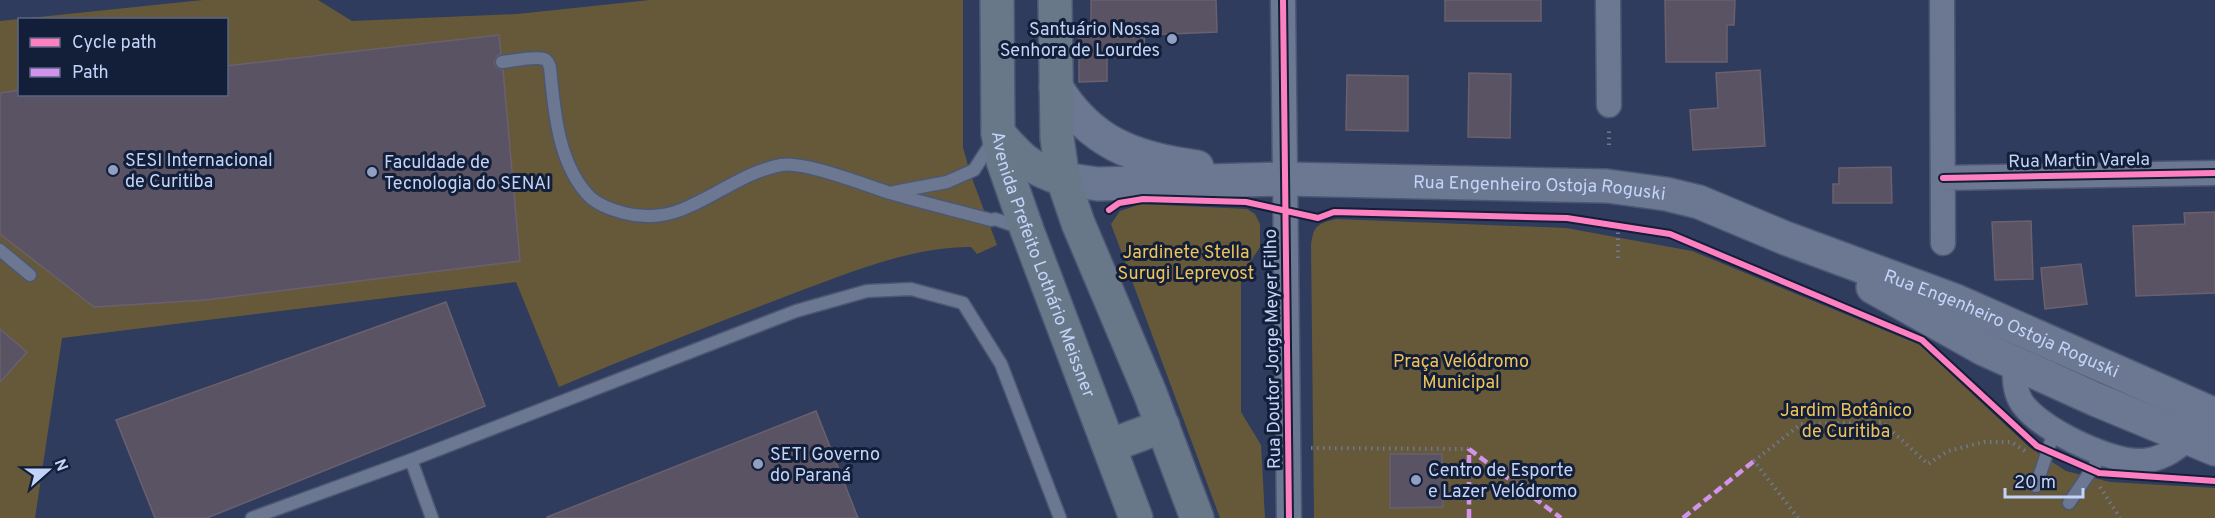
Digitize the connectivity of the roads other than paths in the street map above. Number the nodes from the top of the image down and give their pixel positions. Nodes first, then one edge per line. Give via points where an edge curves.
1 (997, 0) edge
2 (1055, 0) edge
3 (1283, 0) edge
4 (1608, 0) edge
5 (1942, 0) edge
6 (502, 62) dead end
7 (1056, 87) junction
8 (1609, 105) dead end
9 (998, 133) junction
10 (2215, 172) edge
11 (1943, 178) junction
12 (1285, 179) junction
13 (1063, 180) junction
14 (890, 193) junction
15 (1026, 230) junction
16 (1785, 238) junction
17 (1943, 243) dead end
18 (0, 250) edge
19 (30, 275) dead end
20 (2052, 344) junction
21 (2014, 363) junction
22 (2202, 409) edge
23 (1163, 426) junction
24 (2046, 443) junction
25 (2201, 444) edge
26 (1108, 446) junction
27 (411, 460) junction
28 (2098, 465) junction
29 (2036, 486) dead end
30 (2069, 503) dead end
31 (252, 518) edge
32 (432, 518) edge
33 (1060, 518) edge
34 (1136, 518) edge
35 (1197, 518) edge
36 (1289, 518) edge

1 - 9 main road, Avenida Prefeito Lothário Meissner
2 - 7 main road
3 - 12 street, Rua Doutor Jorge Meyer Filho
4 - 8 street
5 - 11 street
6 - 14 lane via 548,61 561,142 573,175 592,199 610,209 634,216 662,216 782,165 835,175
7 - 12 main road, Rua Engenheiro Ostoja Roguski via 1086,127 1124,149 1167,163
7 - 13 main road
9 - 13 main road via 1020,158 1041,173
9 - 14 lane via 974,170 947,182
9 - 15 main road, Avenida Prefeito Lothário Meissner
10 - 11 street, Rua Martin Varela
11 - 17 street
12 - 13 main road, Rua Engenheiro Ostoja Roguski via 1098,184
12 - 16 main road, Rua Engenheiro Ostoja Roguski via 1636,188 1699,202
12 - 36 street, Rua Doutor Jorge Meyer Filho
13 - 23 main road
14 - 15 lane
15 - 26 main road, Avenida Prefeito Lothário Meissner
16 - 20 main road, Rua Engenheiro Ostoja Roguski via 1956,301
16 - 21 main road, Rua Engenheiro Ostoja Roguski
18 - 19 lane
20 - 21 main road via 2023,352
20 - 22 main road, Rua Engenheiro Ostoja Roguski
21 - 24 street, Rua Engenheiro Ostoja Roguski via 2021,401
21 - 25 main road, Rua Engenheiro Ostoja Roguski
22 - 25 main road via 2193,414
23 - 26 main road
23 - 35 main road
24 - 28 street, Rua Engenheiro Ostoja Roguski
24 - 29 lane
25 - 28 street, Rua Engenheiro Ostoja Roguski via 2156,458
26 - 34 main road, Avenida Prefeito Lothário Meissner
27 - 31 lane
27 - 32 lane
27 - 33 lane via 796,311 867,291 911,289 963,303 1001,364
28 - 30 lane

